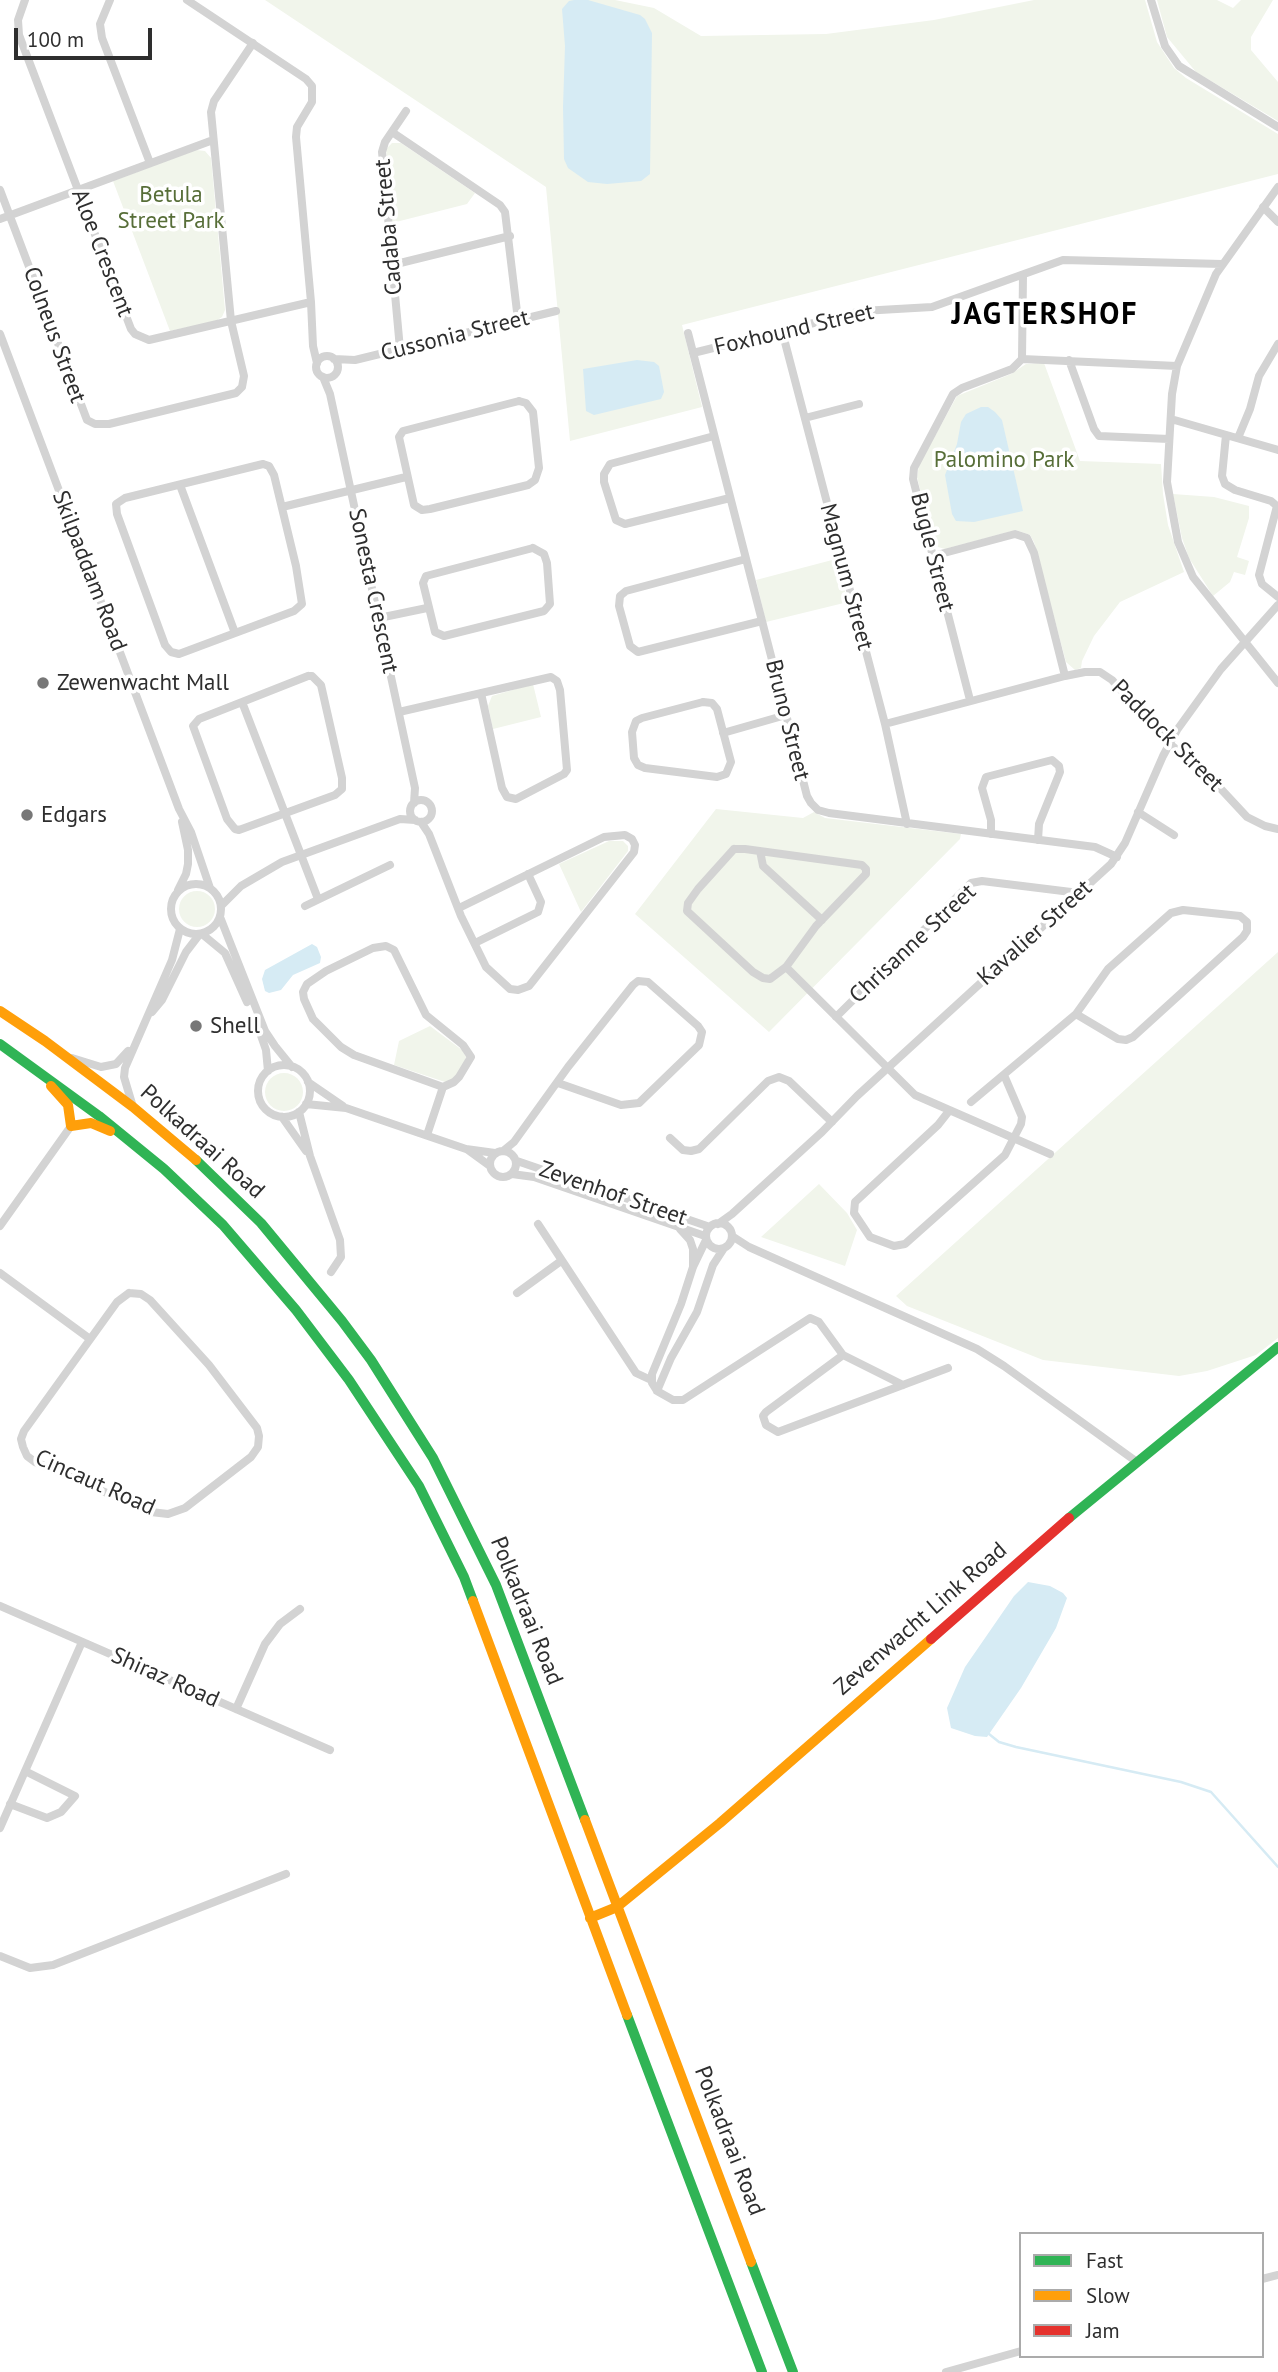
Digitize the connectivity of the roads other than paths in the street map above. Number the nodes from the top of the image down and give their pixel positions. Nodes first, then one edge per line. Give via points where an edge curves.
1 (25, 0) edge
2 (110, 0) edge
3 (187, 0) edge
4 (1151, 0) edge
5 (253, 43) junction
6 (405, 111) dead end
7 (1278, 127) edge
8 (392, 132) junction
9 (213, 140) junction
10 (150, 163) junction
11 (1278, 187) edge
12 (0, 190) edge
13 (78, 190) junction
14 (1263, 207) junction
15 (10, 216) junction
16 (0, 219) edge
17 (1278, 222) edge
18 (510, 236) junction
19 (392, 264) junction
20 (1222, 264) junction
21 (1023, 275) junction
22 (311, 302) junction
23 (556, 312) dead end
24 (518, 320) junction
25 (231, 321) junction
26 (782, 331) junction
27 (688, 333) dead end
28 (0, 336) edge
29 (314, 341) junction
30 (1278, 344) edge
31 (3, 348) edge
32 (400, 349) junction
33 (693, 354) junction
34 (330, 358) junction
35 (1022, 359) junction
36 (355, 360) junction
37 (1069, 360) junction
38 (317, 363) junction
39 (1177, 366) junction
40 (331, 375) junction
41 (859, 404) dead end
42 (805, 418) junction
43 (1171, 419) junction
44 (1226, 435) junction
45 (715, 436) junction
46 (1238, 438) junction
47 (1169, 439) junction
48 (1278, 450) edge
49 (406, 477) junction
50 (180, 485) junction
51 (351, 492) junction
52 (730, 498) junction
53 (282, 507) junction
54 (933, 556) junction
55 (746, 559) junction
56 (1278, 597) edge
57 (1278, 605) edge
58 (427, 608) junction
59 (379, 618) junction
60 (762, 621) junction
61 (235, 633) junction
62 (1245, 642) junction
63 (1065, 676) junction
64 (1278, 683) edge
65 (481, 694) junction
66 (970, 700) junction
67 (242, 702) junction
68 (399, 712) junction
69 (786, 715) junction
70 (885, 724) junction
71 (723, 733) junction
72 (1170, 744) junction
73 (415, 789) junction
74 (424, 801) junction
75 (412, 806) junction
76 (179, 809) junction
77 (1138, 812) junction
78 (285, 813) junction
79 (400, 819) junction
80 (421, 820) junction
81 (907, 824) junction
82 (1278, 829) edge
83 (991, 834) junction
84 (1174, 835) dead end
85 (1038, 840) junction
86 (760, 851) junction
87 (301, 856) junction
88 (1117, 857) junction
89 (390, 865) dead end
90 (528, 874) junction
91 (241, 886) junction
92 (212, 890) junction
93 (177, 892) junction
94 (1076, 896) junction
95 (318, 900) junction
96 (221, 906) junction
97 (305, 906) dead end
98 (459, 908) junction
99 (220, 917) junction
100 (822, 920) junction
101 (180, 929) junction
102 (200, 934) junction
103 (475, 943) junction
104 (786, 967) junction
105 (0, 1011) edge
106 (150, 1014) junction
107 (1076, 1014) junction
108 (836, 1017) junction
109 (0, 1044) edge
110 (135, 1044) junction
111 (63, 1053) junction
112 (292, 1067) junction
113 (887, 1068) junction
114 (268, 1071) junction
115 (1004, 1075) junction
116 (308, 1082) junction
117 (558, 1083) junction
118 (443, 1087) junction
119 (971, 1102) dead end
120 (306, 1104) junction
121 (133, 1107) junction
122 (346, 1108) junction
123 (949, 1111) junction
124 (299, 1112) junction
125 (282, 1117) junction
126 (832, 1122) junction
127 (71, 1126) junction
128 (427, 1135) junction
129 (670, 1138) dead end
130 (1013, 1139) junction
131 (514, 1142) junction
132 (466, 1149) junction
133 (499, 1152) junction
134 (1050, 1154) dead end
135 (310, 1156) junction
136 (515, 1158) junction
137 (490, 1166) junction
138 (164, 1169) junction
139 (512, 1174) junction
140 (732, 1214) junction
141 (538, 1224) dead end
142 (714, 1225) junction
143 (0, 1226) edge
144 (677, 1226) junction
145 (730, 1232) junction
146 (705, 1238) junction
147 (749, 1247) junction
148 (726, 1248) junction
149 (561, 1261) junction
150 (693, 1267) junction
151 (331, 1272) dead end
152 (0, 1273) edge
153 (517, 1293) dead end
154 (90, 1339) junction
155 (1278, 1347) edge
156 (843, 1356) junction
157 (948, 1368) dead end
158 (651, 1380) junction
159 (904, 1385) junction
160 (657, 1391) junction
161 (1137, 1462) junction
162 (0, 1606) edge
163 (300, 1609) dead end
164 (82, 1642) junction
165 (236, 1709) junction
166 (330, 1750) dead end
167 (25, 1772) junction
168 (10, 1804) junction
169 (0, 1828) edge
170 (286, 1874) dead end
171 (617, 1907) junction
172 (590, 1918) junction
173 (0, 1956) edge
174 (1019, 2352) edge
175 (762, 2372) edge
176 (793, 2372) edge
177 (946, 2372) edge

1 - 13 street, Aloe Crescent via 19,34
2 - 10 street via 100,24 102,38
3 - 5 street
4 - 7 street via 1165,46 1179,66
5 - 9 street via 213,105
5 - 22 street via 306,79 314,91 296,132
6 - 8 street, Cadaba Street
8 - 18 street via 500,205 507,215
8 - 19 street, Cadaba Street via 382,152
9 - 10 street
9 - 25 street
10 - 13 street
11 - 14 street
12 - 15 street, Colneus Street
13 - 15 street
13 - 25 street, Aloe Crescent via 135,334 149,340
14 - 17 street
14 - 20 street
15 - 16 street
15 - 25 street, Colneus Street via 91,423 109,424 236,393 244,376
18 - 19 street
18 - 24 street
19 - 32 street, Cadaba Street
20 - 21 street, Foxhound Street via 1071,260
20 - 39 street
21 - 26 street, Foxhound Street via 932,307 862,311
21 - 35 street
22 - 25 street, Aloe Crescent
22 - 29 street
23 - 24 street, Cussonia Street
24 - 32 street, Cussonia Street
26 - 33 street, Foxhound Street
26 - 42 street, Magnum Street
27 - 33 street, Bruno Street
28 - 31 street, Skilpaddam Road
29 - 34 street
29 - 38 street
30 - 46 street via 1259,376
31 - 76 street, Skilpaddam Road
32 - 36 street, Cussonia Street
33 - 45 street, Bruno Street
34 - 36 street, Cussonia Street
34 - 38 street
34 - 40 street
35 - 37 street
35 - 54 street, Bugle Street via 1012,369 953,394 916,462 913,479
36 - 40 street, Cussonia Street
37 - 39 street
37 - 47 street via 1100,436
38 - 40 street via 317,371
39 - 43 street
40 - 51 street, Sonesta Crescent via 330,394
41 - 42 street
42 - 70 street, Magnum Street
43 - 44 street
43 - 47 street
44 - 46 street
44 - 56 street via 1225,484 1277,506 1259,575 1262,584
45 - 52 street, Bruno Street
45 - 52 street via 610,464 604,482 613,514 625,524
46 - 48 street
47 - 62 street via 1170,506 1185,561 1205,594
49 - 49 street via 399,438 405,430 519,401 531,408 538,468 528,485 425,510 414,505
49 - 51 street
50 - 53 street via 266,465 272,469
50 - 61 street
50 - 61 street via 125,498 116,511 165,645 179,654
51 - 53 street
51 - 59 street, Sonesta Crescent
52 - 55 street, Bruno Street
53 - 61 street via 302,604
54 - 63 street via 1015,534 1027,538
54 - 66 street, Bugle Street
55 - 60 street, Bruno Street
55 - 60 street via 626,591 619,606 630,646 638,652
57 - 62 street, Kavalier Street
58 - 58 street via 432,629 444,636 544,611 550,604 544,554 533,548 429,575 423,583
58 - 59 street
59 - 68 street, Sonesta Crescent
60 - 69 street, Bruno Street
62 - 64 street
62 - 72 street, Kavalier Street
63 - 66 street, Paddock Street
63 - 72 street, Paddock Street via 1093,671 1105,675
65 - 65 street via 554,679 560,690 564,774 516,799 507,797
65 - 68 street
66 - 70 street, Paddock Street
67 - 78 street
67 - 78 street via 199,719 193,726 227,819 239,830
67 - 78 street via 308,676 321,685 343,784 335,795
68 - 73 street, Sonesta Crescent
69 - 71 street
69 - 81 street, Bruno Street via 814,807
70 - 81 street, Magnum Street
71 - 71 street via 717,709 709,702 642,718 632,728 634,758 645,768 720,777 731,765
72 - 77 street, Kavalier Street
72 - 82 street, Paddock Street via 1207,774 1247,817
73 - 74 street, Sonesta Crescent
73 - 75 street, Sonesta Crescent
74 - 75 street
74 - 80 street via 432,810
75 - 79 street
75 - 80 street via 410,813
76 - 92 street, Skilpaddam Road
76 - 93 street, Skilpaddam Road via 188,850 186,874
77 - 84 street
77 - 88 street, Kavalier Street
78 - 87 street
79 - 80 street
79 - 87 street
80 - 98 street
81 - 83 street, Bruno Street
83 - 85 street, Bruno Street
83 - 85 street via 982,788 986,777 1052,760 1060,772 1039,824
85 - 88 street, Bruno Street via 1095,846
86 - 100 street via 762,866
86 - 100 street via 866,869
86 - 104 street via 734,849 727,854 688,903 687,911 763,978 770,979
87 - 91 street via 271,867
87 - 95 street
88 - 94 street, Kavalier Street
89 - 95 street
90 - 98 street
90 - 103 street via 541,902 538,912
90 - 103 street via 604,837 625,835 635,845 529,986 510,989 486,967
91 - 92 street
91 - 96 street
92 - 93 street via 189,885
92 - 96 street
93 - 101 street via 171,911
94 - 108 street, Chrisanne Street via 971,883
94 - 113 street, Kavalier Street
95 - 97 street
96 - 99 street
98 - 103 street
99 - 102 street via 216,925
99 - 112 street via 265,1031
100 - 104 street
101 - 102 street
101 - 106 street
102 - 106 street
102 - 114 street via 231,963 264,1043
104 - 108 street
105 - 111 main road, Polkadraai Road
106 - 110 street
107 - 107 street via 1118,1039 1129,1039 1243,937 1247,922 1240,916 1183,910 1171,913 1108,969
107 - 115 street
108 - 113 street
109 - 127 main road via 57,1090 71,1111
109 - 138 main road, Polkadraai Road
110 - 111 street via 110,1066 94,1066
110 - 121 street via 124,1077
111 - 121 main road, Polkadraai Road
112 - 114 street
112 - 116 street
113 - 123 street via 915,1095
113 - 126 street, Kavalier Street
114 - 125 street via 260,1083 260,1101 269,1112
115 - 119 street
115 - 130 street via 1022,1117
116 - 120 street
116 - 122 street, Zevenhof Street
117 - 117 street via 638,981 648,982 702,1032 699,1045 639,1103 621,1105
117 - 131 street
118 - 118 street via 459,1077 470,1054 426,1015 394,950 373,948 307,984 304,997 313,1019 341,1047
118 - 128 street
120 - 122 street, Zevenhof Street
120 - 124 street
121 - 171 main road, Polkadraai Road via 222,1184 295,1261 371,1360 433,1458 496,1585
122 - 128 street, Zevenhof Street
123 - 130 street
123 - 130 street via 855,1202 854,1213 870,1237 894,1246 908,1242 1005,1154
124 - 125 street
124 - 135 street
125 - 135 street
126 - 129 street via 779,1077 768,1081 699,1149 683,1150
126 - 140 street, Kavalier Street
127 - 138 main road via 101,1125
127 - 143 street
128 - 132 street, Zevenhof Street
130 - 134 street
131 - 133 street
131 - 136 street
132 - 133 street, Zevenhof Street
132 - 137 street, Zevenhof Street
133 - 136 street, Zevenhof Street
133 - 137 street
135 - 151 street via 340,1240 341,1257
136 - 139 street, Zevenhof Street
136 - 142 street, Zevenhof Street
137 - 139 street, Zevenhof Street via 498,1176
138 - 172 main road, Polkadraai Road via 223,1226 296,1310 419,1486 464,1577
139 - 144 street, Zevenhof Street via 534,1177
140 - 142 street, Kavalier Street
140 - 145 street
141 - 149 street
142 - 145 street, Zevenhof Street
142 - 146 street
144 - 146 street, Zevenhof Street
144 - 150 street via 690,1240
145 - 147 street, Zevenhof Street
145 - 148 street
146 - 148 street, Zevenhof Street via 714,1248
146 - 150 street
147 - 148 street
147 - 161 street, Zevenhof Street via 977,1349
148 - 160 street via 713,1265 697,1312
149 - 153 street
149 - 158 street via 636,1373
150 - 158 street
152 - 154 street
154 - 154 street, Cincaut Road via 122,1297 141,1294 150,1300 209,1365 257,1429 256,1451 185,1508 168,1514 152,1512 35,1462 23,1447 24,1432
155 - 161 main road, Zevenwacht Link Road
156 - 159 street
156 - 159 street via 766,1412 766,1425 778,1432
156 - 160 street via 819,1322 810,1318 683,1400
157 - 159 street
158 - 160 street
161 - 171 main road, Zevenwacht Link Road
162 - 164 street, Shiraz Road
163 - 165 street via 280,1624 265,1644
164 - 165 street, Shiraz Road
164 - 167 street
165 - 166 street, Shiraz Road
167 - 168 street
167 - 168 street via 75,1796 61,1812 47,1818
168 - 169 street
170 - 173 street via 53,1965 30,1968
171 - 172 main road, Zevenwacht Link Road
171 - 176 main road, Polkadraai Road
172 - 175 main road, Polkadraai Road
174 - 177 street

